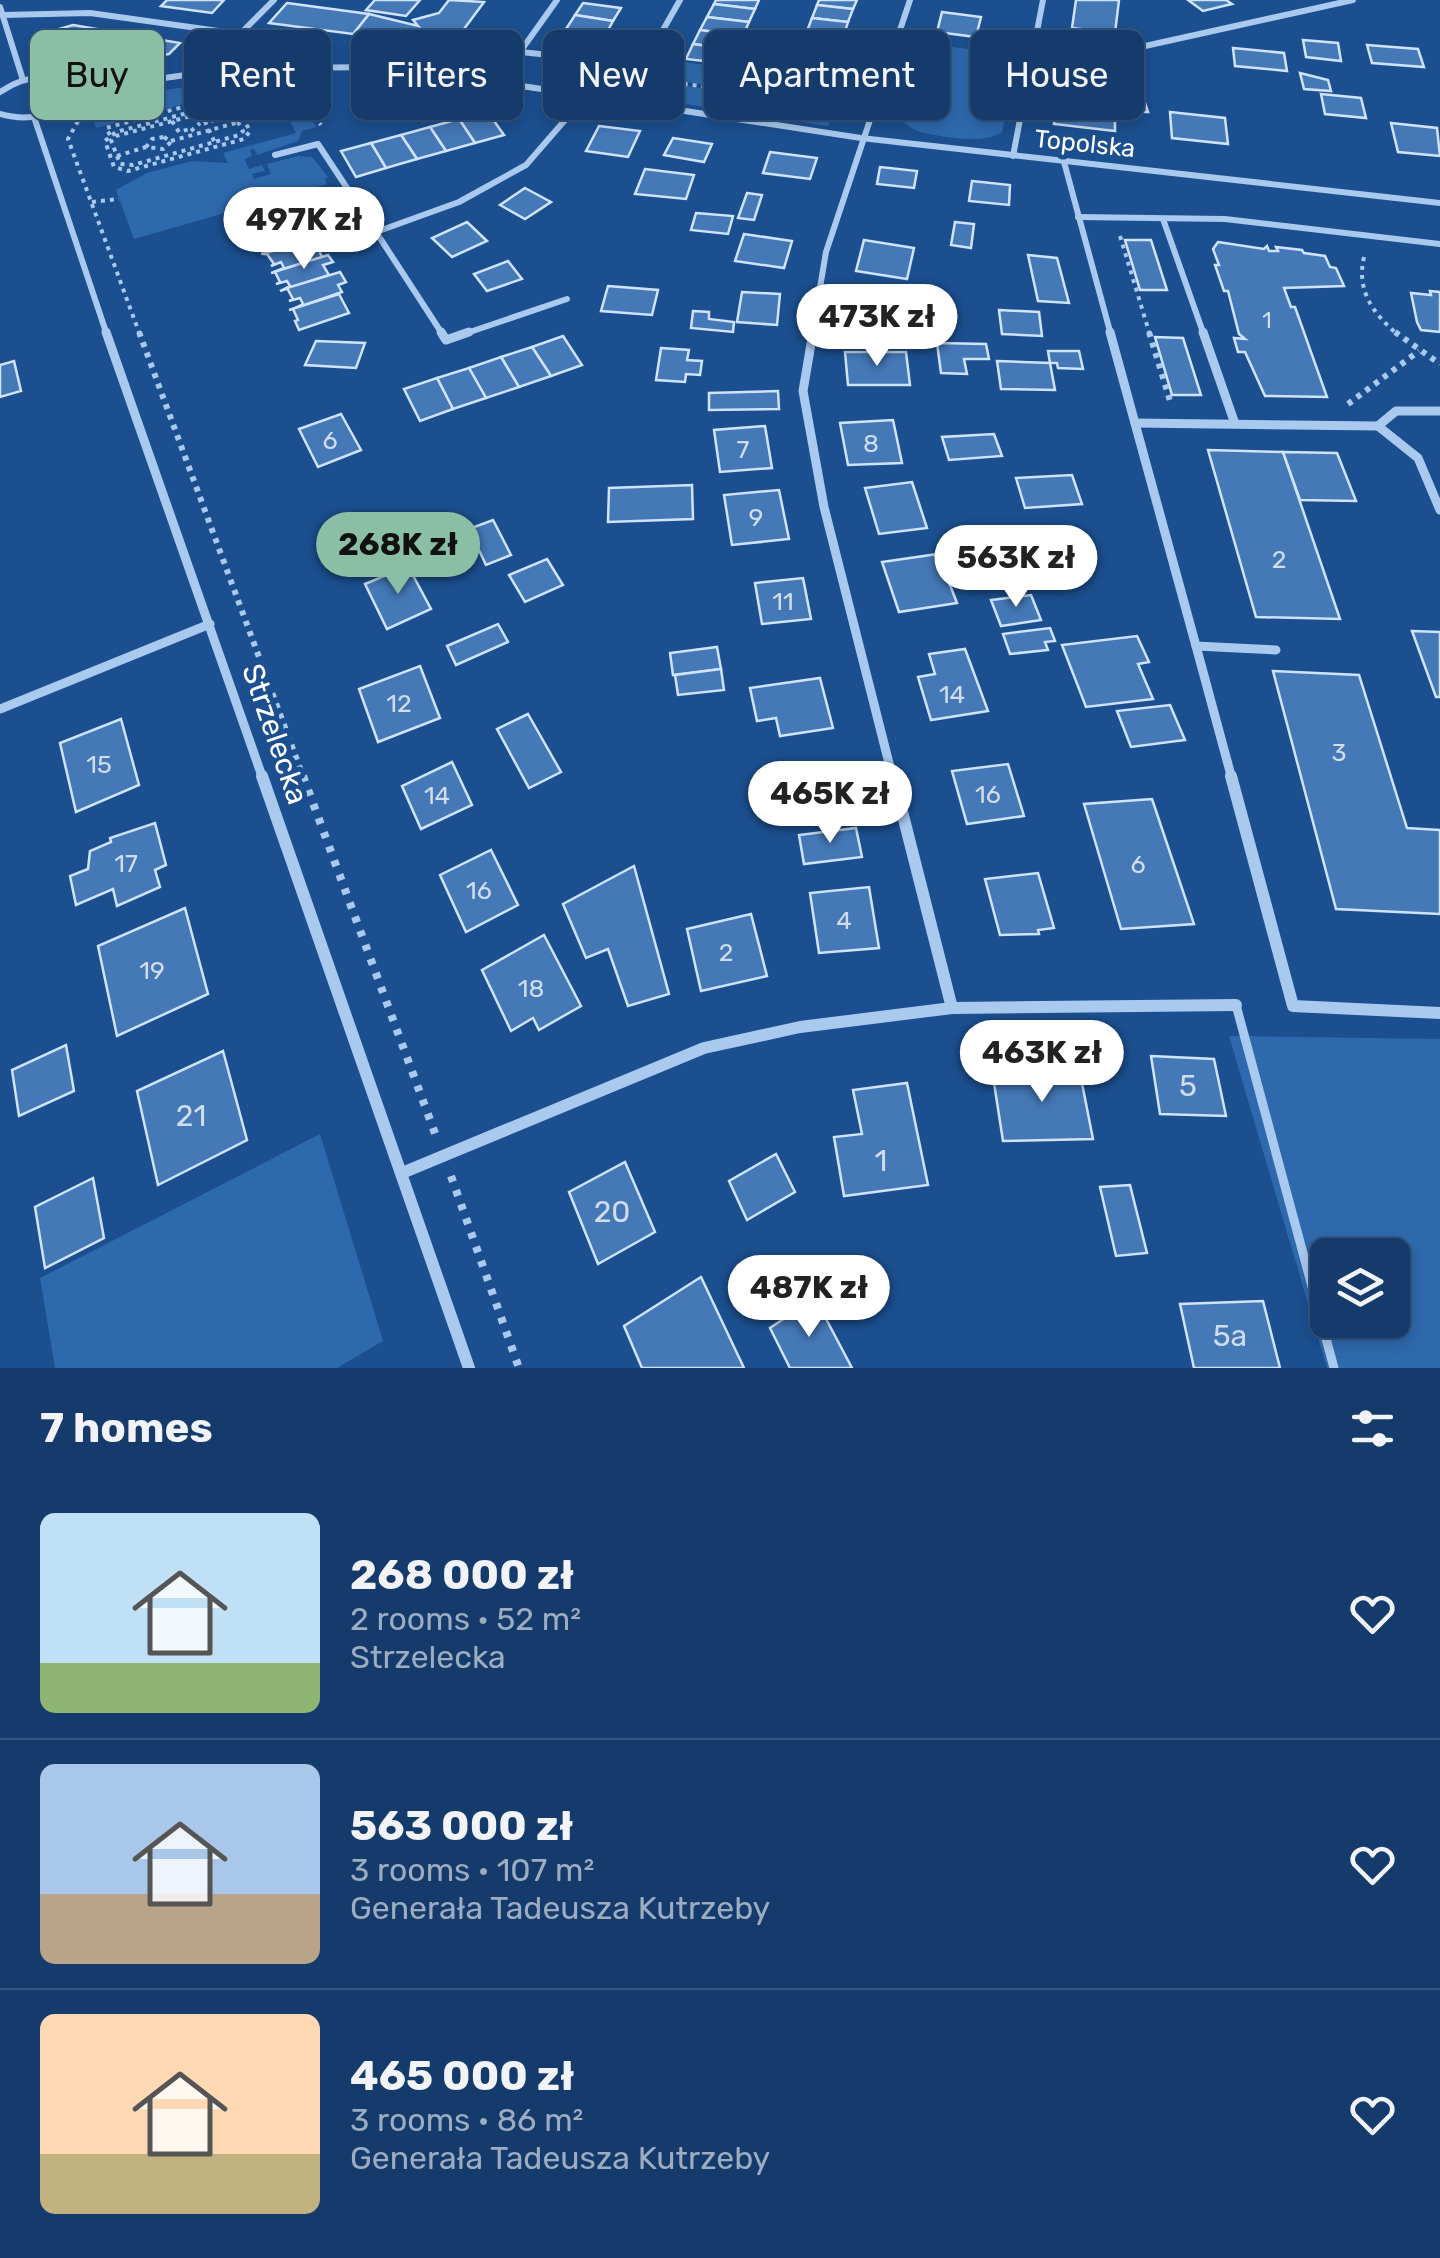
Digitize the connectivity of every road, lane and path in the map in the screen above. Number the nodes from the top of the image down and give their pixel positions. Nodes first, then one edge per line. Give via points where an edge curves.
1 (274, 0) edge
2 (557, 0) edge
3 (680, 0) edge
4 (910, 0) edge
5 (1043, 0) edge
6 (1353, 0) edge
7 (1, 11) edge
8 (209, 30) edge
9 (244, 30) edge
10 (900, 30) edge
11 (1037, 30) edge
12 (1144, 46) edge
13 (523, 49) edge
14 (523, 52) edge
15 (23, 80) junction
16 (30, 80) edge
17 (0, 92) edge
18 (684, 112) edge
19 (0, 114) edge
20 (184, 116) edge
21 (184, 116) edge
22 (30, 117) edge
23 (35, 120) edge
24 (172, 120) junction
25 (203, 120) edge
26 (244, 120) edge
27 (318, 120) edge
28 (566, 120) edge
29 (870, 120) edge
30 (1020, 120) edge
31 (238, 122) joint
32 (200, 124) dead end
33 (321, 124) dead end
34 (139, 129) junction
35 (209, 130) junction
36 (192, 133) junction
37 (860, 138) junction
38 (68, 139) dead end
39 (152, 139) junction
40 (170, 141) junction
41 (216, 143) junction
42 (197, 145) dead end
43 (146, 148) junction
44 (275, 155) dead end
45 (117, 156) junction
46 (1013, 156) junction
47 (1064, 162) junction
48 (119, 200) dead end
49 (92, 202) junction
50 (1440, 204) edge
51 (1078, 216) junction
52 (1163, 219) junction
53 (1118, 230) dead end
54 (376, 232) junction
55 (1359, 243) dead end
56 (1440, 244) edge
57 (1362, 257) junction
58 (1381, 259) dead end
59 (567, 299) dead end
60 (1419, 351) junction
61 (1440, 364) edge
62 (1172, 407) dead end
63 (1440, 411) edge
64 (1334, 414) dead end
65 (1234, 422) junction
66 (1135, 423) junction
67 (1378, 426) junction
68 (1440, 510) edge
69 (210, 624) junction
70 (1196, 646) junction
71 (1276, 650) dead end
72 (0, 708) edge
73 (1236, 1005) joint
74 (952, 1008) junction
75 (1440, 1013) edge
76 (443, 1155) junction
77 (402, 1173) junction
78 (470, 1368) edge
79 (519, 1368) edge
80 (1334, 1368) edge

1 - 9 street
2 - 13 street
3 - 14 street via 650,53 633,64
4 - 10 street
5 - 11 street
6 - 12 street
7 - 8 street via 72,12
7 - 15 street
15 - 16 street
15 - 17 street
18 - 37 street, Topolska
19 - 22 street
20 - 26 path via 110,135 105,141 114,167 136,168 244,138 250,132
21 - 24 path
23 - 69 street, Strzelecka
24 - 34 path
24 - 36 path via 179,132
25 - 35 path
27 - 33 path
28 - 54 street via 526,166 459,202
29 - 37 street
30 - 46 street
31 - 35 path
31 - 41 path via 239,136
32 - 36 path
34 - 39 path
34 - 45 path via 112,138
35 - 40 path
35 - 41 path
36 - 42 path
37 - 46 street, Topolska
37 - 74 street via 826,252 803,391 824,506
38 - 49 path
39 - 40 path
39 - 43 path
40 - 43 path via 162,150
41 - 45 path via 128,166
43 - 45 path
44 - 54 street via 318,144
46 - 47 street, Topolska
47 - 50 street, Topolska
47 - 51 street
48 - 49 path
49 - 76 path
51 - 52 street
51 - 66 street
52 - 56 street via 1226,218
52 - 65 street
53 - 62 path
54 - 59 street via 446,340
55 - 57 path
57 - 58 path
57 - 60 path via 1362,284 1372,308
60 - 61 path
60 - 64 path
63 - 67 street via 1396,410
65 - 66 street
65 - 67 street
66 - 70 street
67 - 68 street via 1418,458
69 - 72 street
69 - 77 street, Strzelecka
70 - 71 street
70 - 75 street via 1293,1006
73 - 74 street
73 - 80 lane
74 - 76 street via 800,1027 704,1048
76 - 77 street
76 - 79 path
77 - 78 street, Strzelecka

